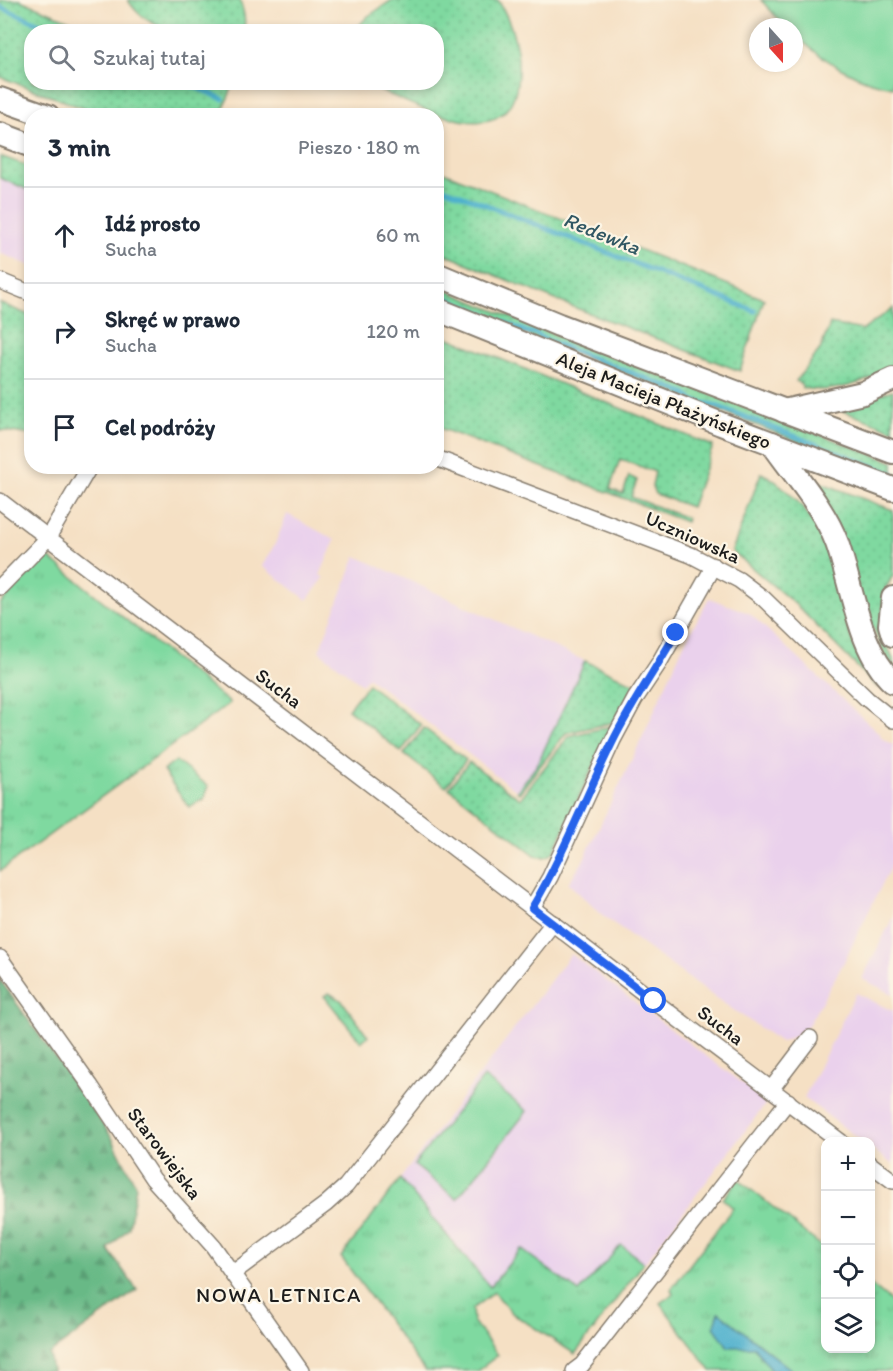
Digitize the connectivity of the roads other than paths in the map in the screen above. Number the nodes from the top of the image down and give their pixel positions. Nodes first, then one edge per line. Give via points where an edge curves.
1 (0, 99) edge
2 (25, 108) edge
3 (2, 135) edge
4 (24, 143) edge
5 (444, 277) edge
6 (0, 281) edge
7 (24, 291) edge
8 (444, 312) edge
9 (893, 379) edge
10 (784, 411) junction
11 (772, 443) junction
12 (893, 452) edge
13 (444, 461) edge
14 (85, 474) edge
15 (893, 489) edge
16 (0, 501) edge
17 (47, 539) junction
18 (714, 566) junction
19 (0, 587) edge
20 (893, 598) edge
21 (893, 635) edge
22 (893, 682) edge
23 (893, 720) edge
24 (532, 908) junction
25 (553, 923) junction
26 (0, 958) edge
27 (810, 1038) dead end
28 (771, 1088) junction
29 (788, 1101) junction
30 (835, 1137) edge
31 (875, 1168) edge
32 (893, 1181) edge
33 (233, 1273) junction
34 (301, 1371) edge
35 (574, 1371) edge

1 - 2 main road
3 - 4 main road
5 - 10 main road, Aleja Macieja Płażyńskiego
6 - 7 street
8 - 11 main road, Aleja Macieja Płażyńskiego
9 - 10 main road via 863,393
10 - 12 main road, Aleja Macieja Płażyńskiego
11 - 15 main road, Aleja Macieja Płażyńskiego
11 - 22 main road via 820,510 837,542 871,651
13 - 18 street, Uczniowska
14 - 17 street
16 - 17 street, Sucha
17 - 19 street
17 - 24 street, Sucha
18 - 23 street, Uczniowska via 763,598
18 - 24 street via 613,740
20 - 21 main road
24 - 25 street, Sucha
25 - 28 street, Sucha
25 - 33 street via 346,1186
26 - 33 street, Starowiejska via 153,1179
27 - 28 street
28 - 29 street, Sucha
29 - 30 street, Sucha
29 - 35 street
31 - 32 street
33 - 34 street, Starowiejska

